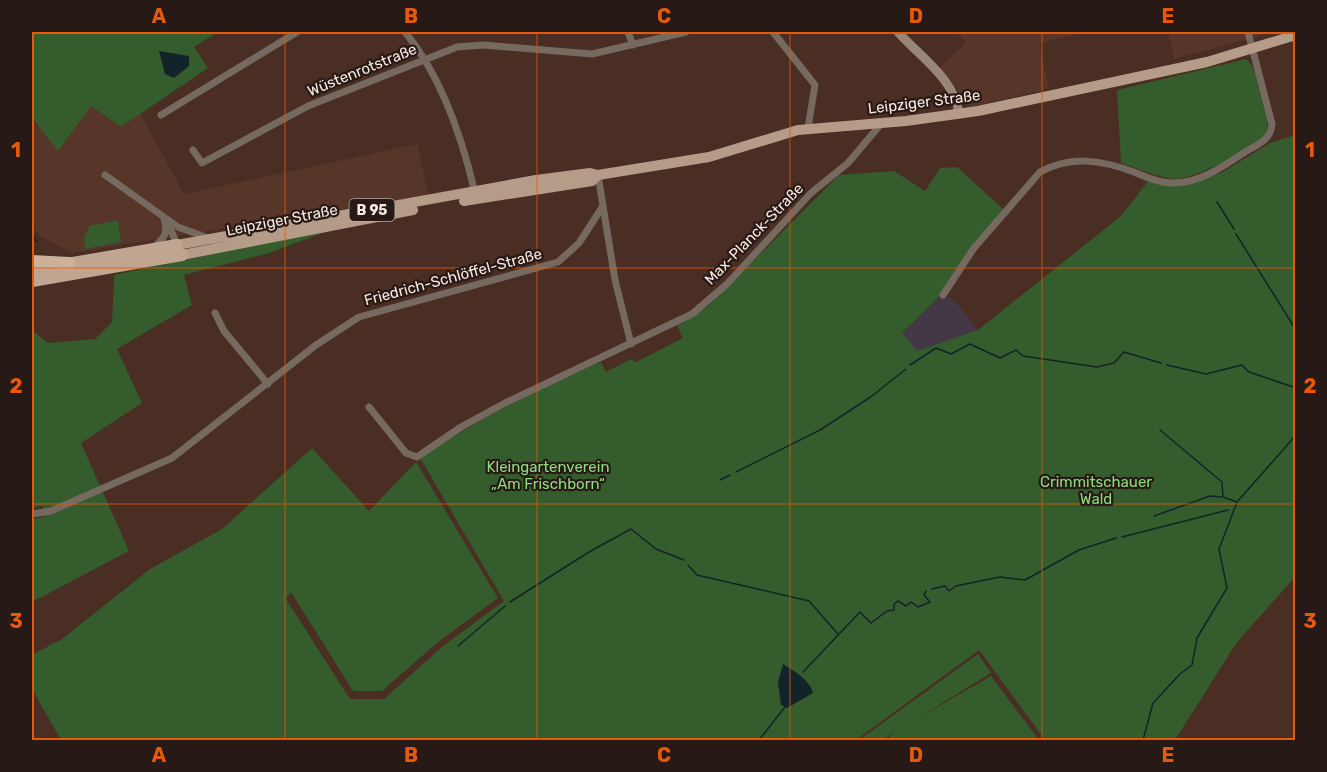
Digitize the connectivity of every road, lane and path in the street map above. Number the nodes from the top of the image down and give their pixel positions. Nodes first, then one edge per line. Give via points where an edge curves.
1 (297, 32) edge
2 (405, 32) edge
3 (628, 32) edge
4 (686, 32) edge
5 (773, 32) edge
6 (898, 32) edge
7 (1248, 32) edge
8 (1296, 35) edge
9 (633, 45) junction
10 (1252, 49) junction
11 (424, 60) junction
12 (959, 114) junction
13 (161, 115) dead end
14 (881, 124) junction
15 (808, 128) junction
16 (193, 150) dead end
17 (105, 175) dead end
18 (598, 175) junction
19 (475, 196) junction
20 (603, 206) junction
21 (162, 214) junction
22 (178, 226) junction
23 (210, 238) junction
24 (181, 247) junction
25 (152, 249) junction
26 (32, 261) edge
27 (69, 263) junction
28 (32, 270) edge
29 (32, 280) edge
30 (943, 295) dead end
31 (215, 313) dead end
32 (631, 344) junction
33 (268, 384) junction
34 (369, 407) dead end
35 (32, 514) edge

1 - 13 street
2 - 11 street
3 - 9 street
4 - 9 street, Wüstenrotstraße
5 - 15 street via 815,85
6 - 12 main road via 948,83
7 - 10 street
8 - 10 main road, Leipziger Straße / B 95
9 - 11 street, Wüstenrotstraße via 592,54 484,45 457,47
10 - 12 main road, Leipziger Straße / B 95
10 - 30 street via 1272,124 1268,137 1210,174 1176,183 1164,183 1092,161 1074,159 1049,167 997,220
11 - 16 street, Wüstenrotstraße via 308,106 202,163
11 - 19 street via 449,108
12 - 14 main road, Leipziger Straße / B 95
14 - 15 main road, Leipziger Straße / B 95
14 - 32 street, Max-Planck-Straße via 848,163 811,193 711,299 683,320
15 - 18 main road, Leipziger Straße / B 95 via 709,157
17 - 21 street
18 - 19 main road, Leipziger Straße / B 95 via 592,181
18 - 20 street
19 - 23 main road, Leipziger Straße / B 95
19 - 24 main road, Leipziger Straße / B 95
20 - 32 street
20 - 33 street, Friedrich-Schlöffel-Straße via 579,243 558,262 359,317
21 - 22 street
21 - 24 street
21 - 25 street via 166,232
22 - 23 street
22 - 24 street
23 - 24 main road, Leipziger Straße / B 95
24 - 25 highway, Leipziger Straße / B 95
24 - 29 highway, Leipziger Straße / B 95
25 - 27 highway, Leipziger Straße / B 95
26 - 27 highway
27 - 28 highway, Leipziger Straße / B 95
31 - 33 street via 224,331
32 - 34 street, Max-Planck-Straße via 505,403 417,457 406,453
33 - 35 street, Friedrich-Schlöffel-Straße via 172,458 51,511

